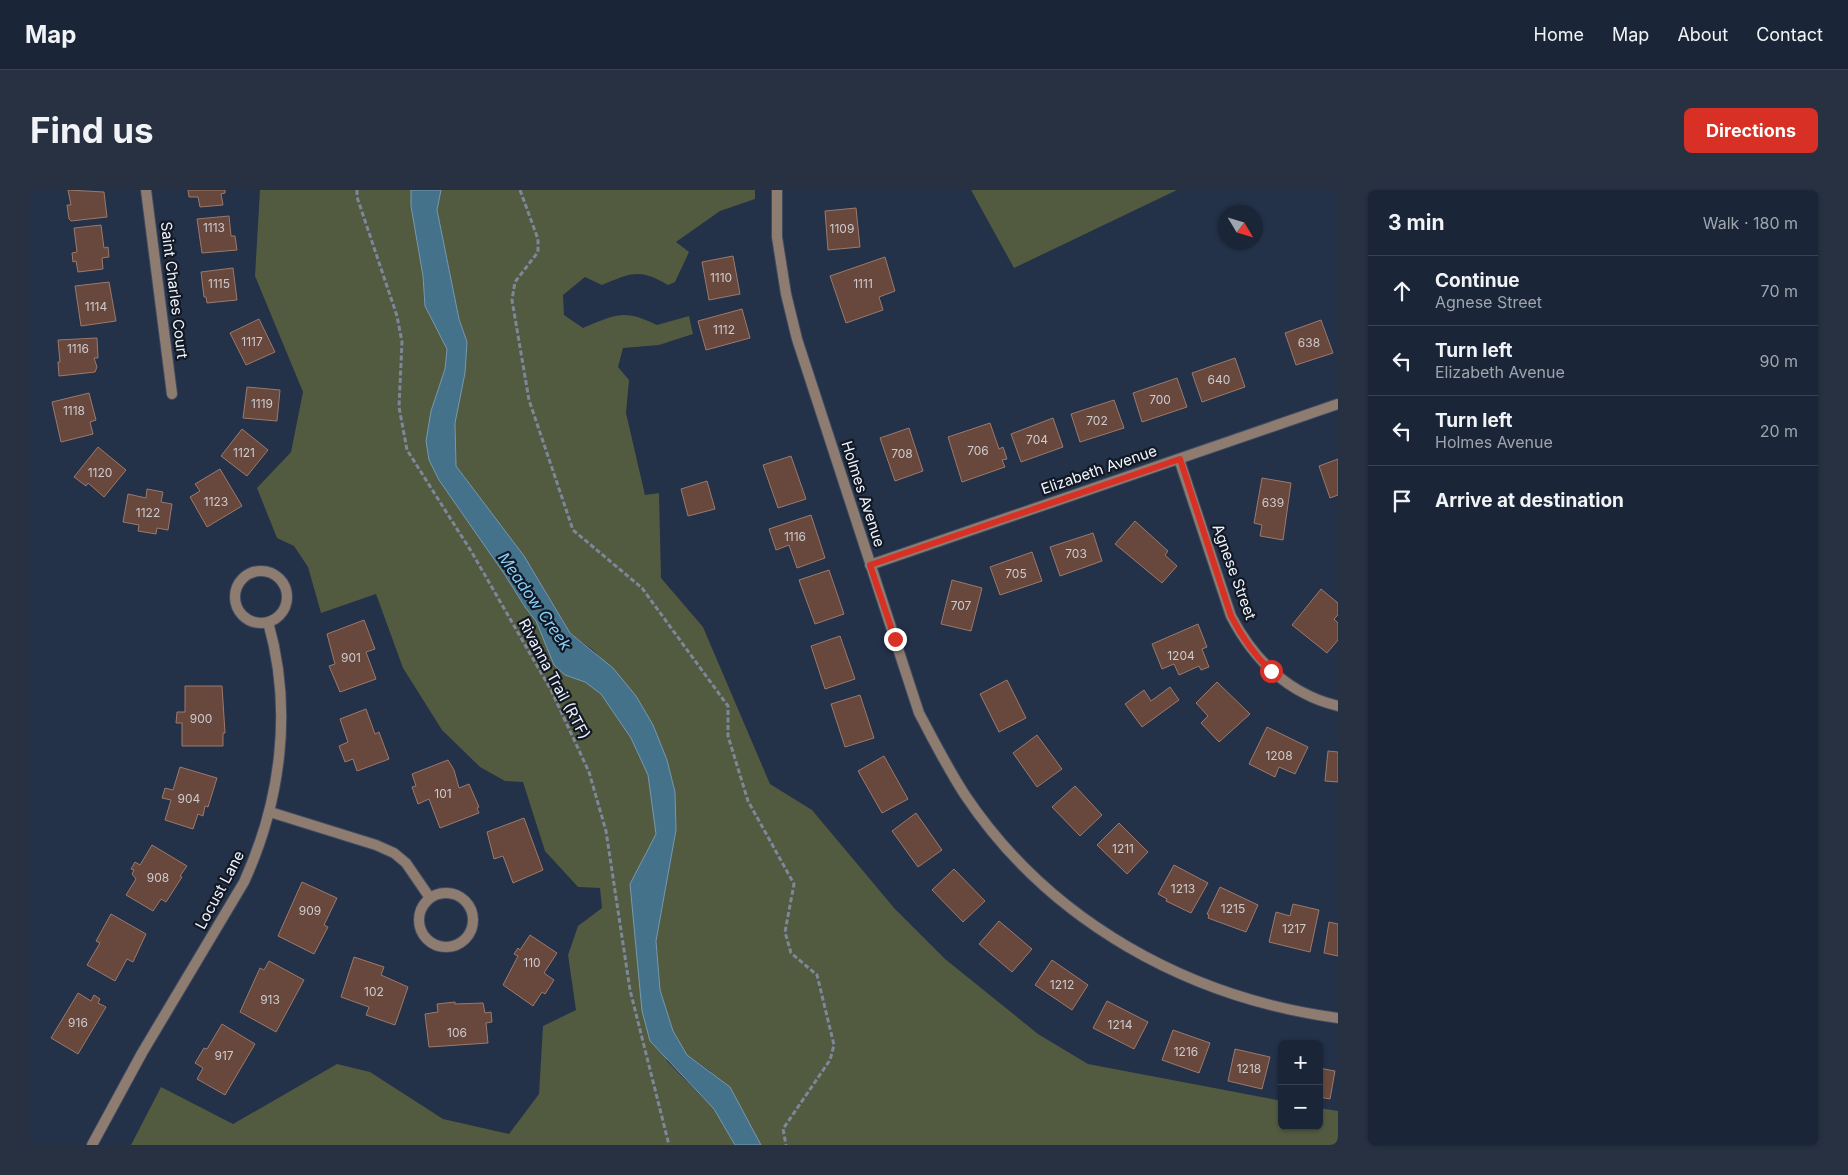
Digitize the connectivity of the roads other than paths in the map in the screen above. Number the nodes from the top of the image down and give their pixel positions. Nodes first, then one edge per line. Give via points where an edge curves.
1 (146, 190) edge
2 (777, 190) edge
3 (172, 394) dead end
4 (1338, 404) edge
5 (1180, 459) junction
6 (870, 565) junction
7 (268, 622) junction
8 (1338, 706) edge
9 (270, 812) junction
10 (430, 898) junction
11 (1338, 1018) edge
12 (92, 1145) edge

1 - 3 street, Saint Charles Court
2 - 6 street, Holmes Avenue via 777,237 797,339
4 - 5 street, Elizabeth Avenue
5 - 6 street, Elizabeth Avenue
5 - 8 street, Agnese Street via 1231,616 1242,637 1260,661 1282,681 1308,696
6 - 11 street, Holmes Avenue via 920,712 944,760 998,839 1034,878 1118,943 1170,970 1268,1006
7 - 7 street via 282,612 287,594 279,578 262,571 253,572 239,583 235,600 243,616 251,621
7 - 9 street, Locust Lane via 280,676 282,720 278,773
9 - 10 street via 394,853 406,863
9 - 12 street, Locust Lane via 244,882 142,1053
10 - 10 street via 419,913 421,931 434,945 443,947 461,942 472,927 465,901 448,893

